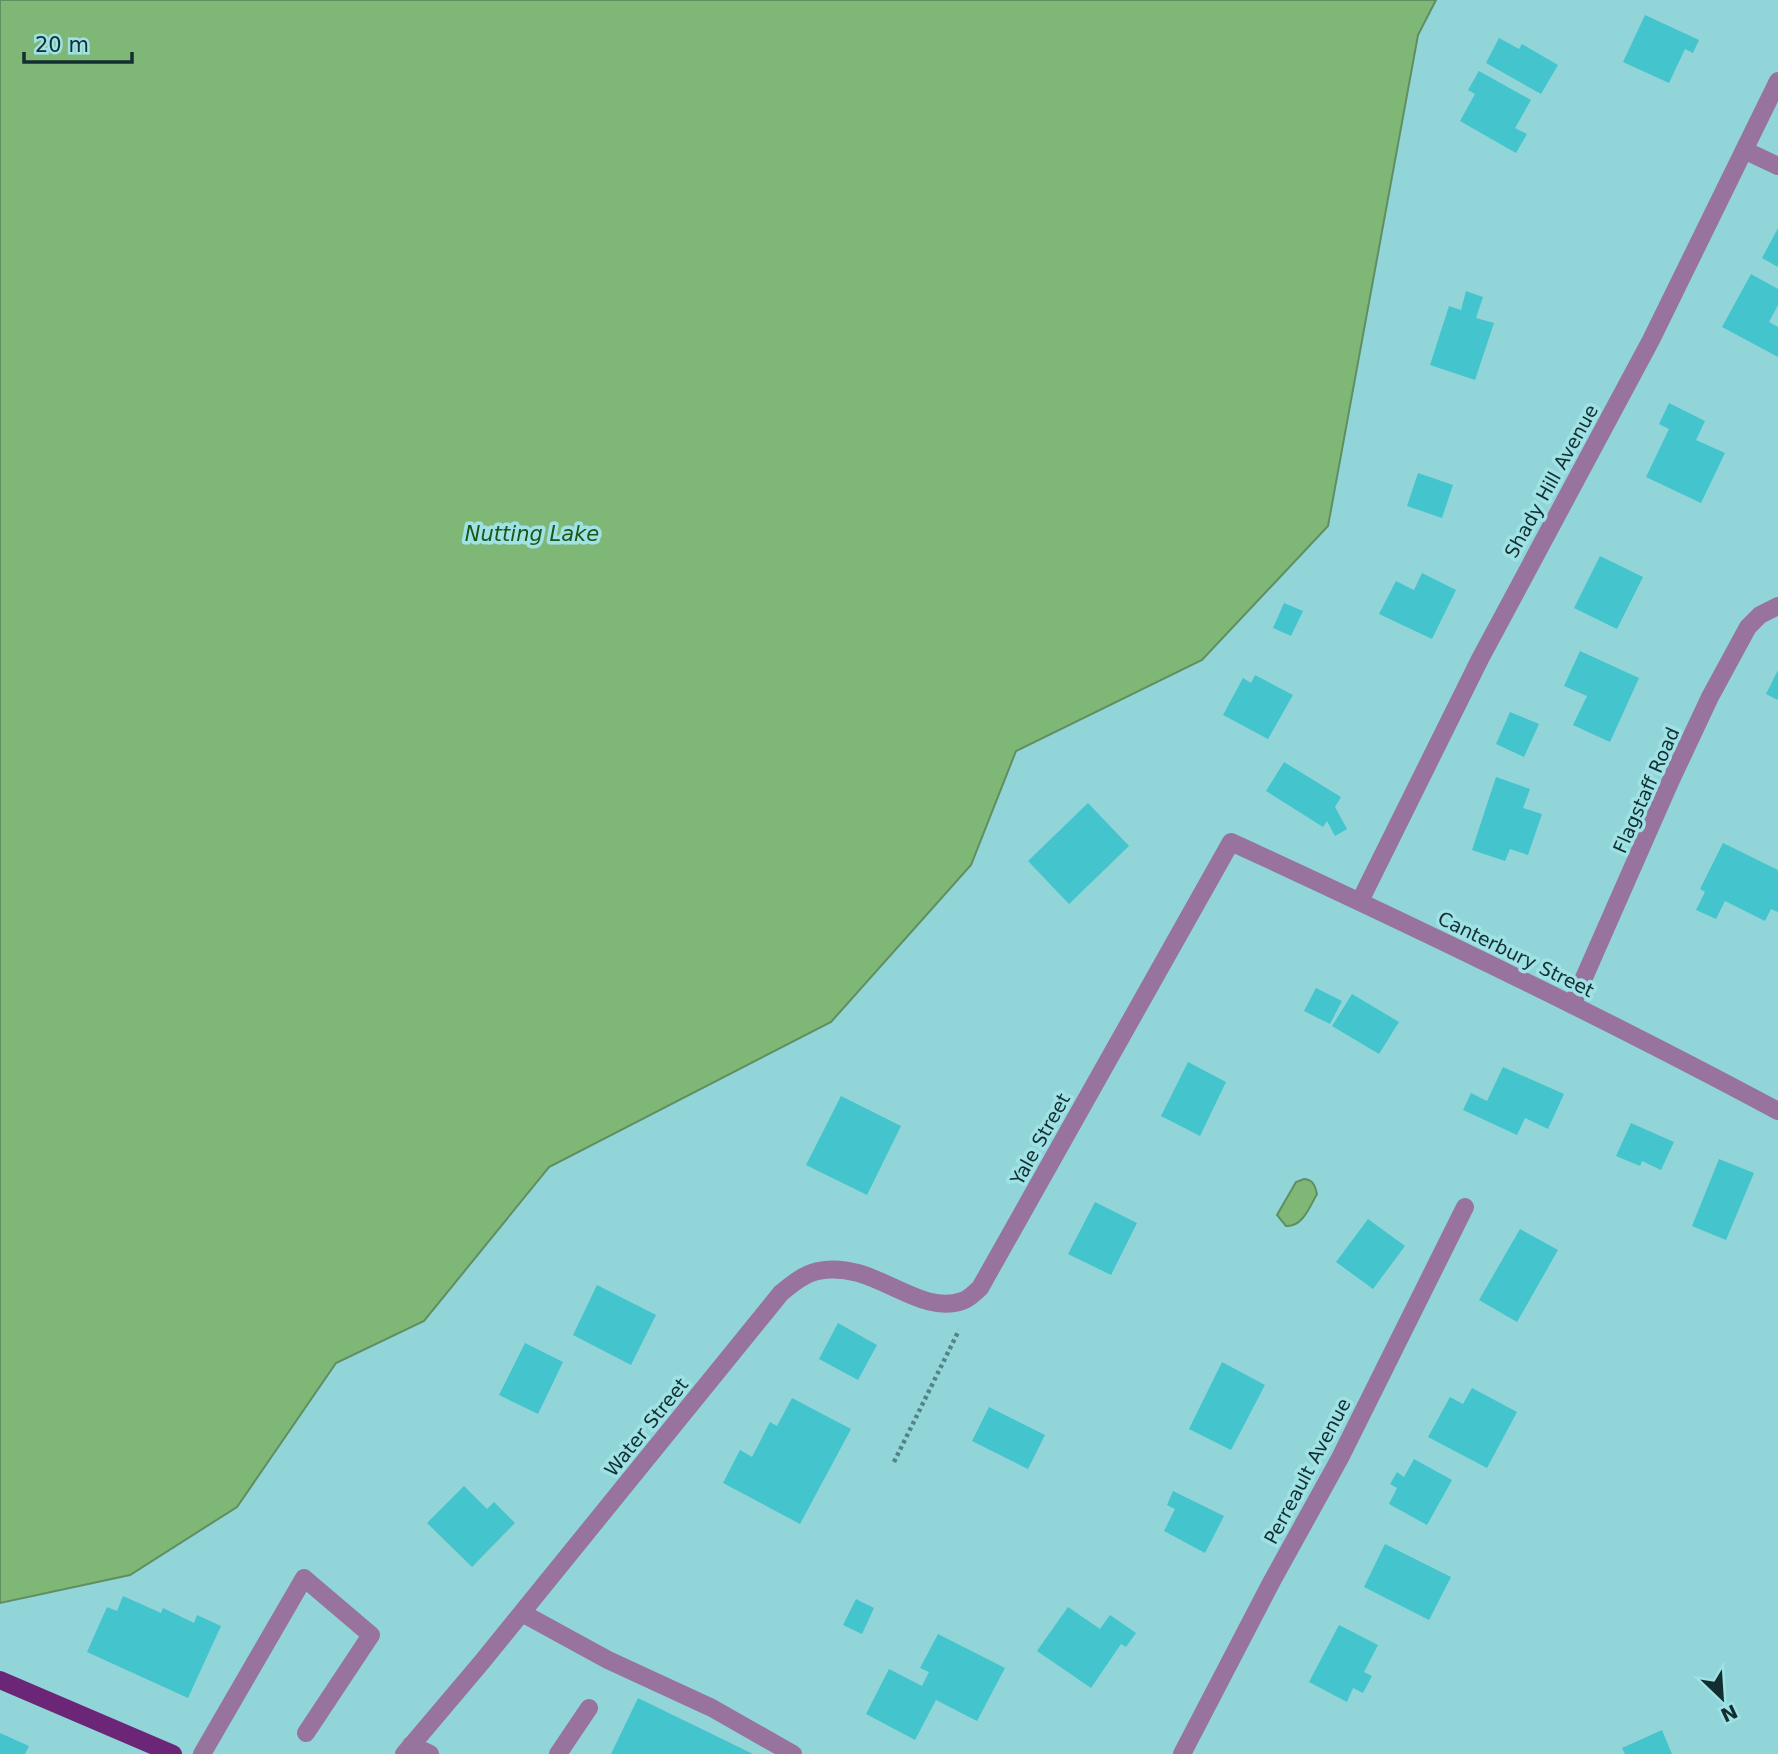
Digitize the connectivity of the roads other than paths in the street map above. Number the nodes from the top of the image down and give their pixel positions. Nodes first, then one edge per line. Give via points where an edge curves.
1 (1778, 81) edge
2 (1744, 150) junction
3 (1778, 166) edge
4 (1777, 606) edge
5 (1231, 842) joint
6 (1360, 901) junction
7 (1573, 1004) junction
8 (1778, 1111) edge
9 (1465, 1207) dead end
10 (980, 1288) joint
11 (522, 1613) junction
12 (0, 1680) edge
13 (589, 1707) dead end
14 (306, 1733) dead end
15 (407, 1750) edge
16 (173, 1754) edge
17 (202, 1754) edge
18 (430, 1754) edge
19 (558, 1754) edge
20 (793, 1754) edge
21 (1182, 1754) edge

1 - 2 street, Shady Hill Avenue
2 - 3 street
2 - 6 street, Shady Hill Avenue via 1651,340 1479,659
4 - 7 street, Flagstaff Road via 1748,627 1710,697
5 - 6 street, Canterbury Street
5 - 10 street, Yale Street
6 - 7 street, Canterbury Street
7 - 8 street, Canterbury Street
9 - 21 street, Perreault Avenue via 1340,1458
10 - 11 street, Water Street via 965,1300 934,1304 865,1273 816,1271 796,1280
11 - 15 street, Water Street
11 - 20 street
12 - 16 main road
13 - 19 street
14 - 17 street via 371,1635 304,1578
15 - 18 street

